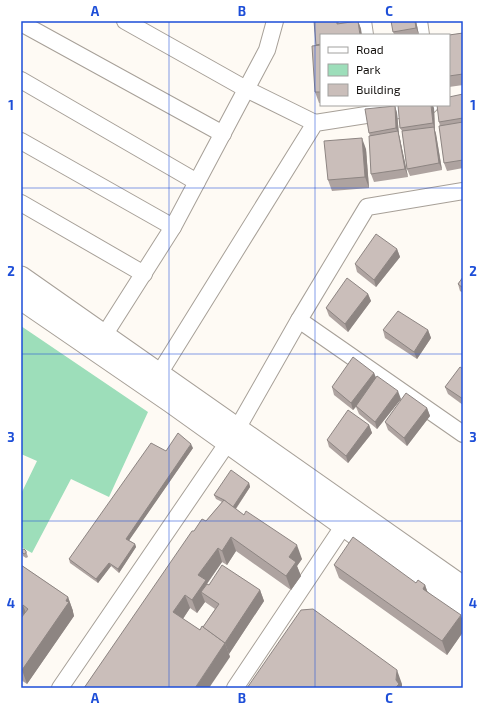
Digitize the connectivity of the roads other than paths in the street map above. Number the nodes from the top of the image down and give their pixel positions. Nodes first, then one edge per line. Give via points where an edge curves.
1 (125, 21) edge
2 (275, 21) edge
3 (363, 21) edge
4 (419, 21) edge
5 (21, 23) edge
6 (365, 34) edge
7 (421, 34) edge
8 (21, 80) edge
9 (246, 89) junction
10 (424, 106) edge
11 (315, 123) junction
12 (222, 134) junction
13 (21, 141) edge
14 (197, 182) junction
15 (463, 191) edge
16 (21, 203) edge
17 (173, 227) junction
18 (144, 274) junction
19 (21, 277) edge
20 (21, 299) edge
21 (299, 320) junction
22 (99, 342) junction
23 (159, 374) junction
24 (463, 434) edge
25 (232, 436) junction
26 (348, 518) junction
27 (463, 587) edge
28 (463, 611) edge
29 (60, 688) edge
30 (235, 688) edge

1 - 9 street
2 - 9 street via 267,50
3 - 6 street
4 - 7 street
5 - 12 street
8 - 14 street
9 - 11 street
9 - 12 street
10 - 11 street
11 - 23 street
12 - 14 street
13 - 17 street
14 - 17 street
15 - 21 street via 367,207
16 - 18 street
17 - 18 street
18 - 22 street
19 - 22 street
20 - 22 street
21 - 24 street
21 - 25 street
22 - 23 street
22 - 25 street
23 - 25 street
25 - 26 street
25 - 29 street
26 - 27 street
26 - 28 street
26 - 30 street

